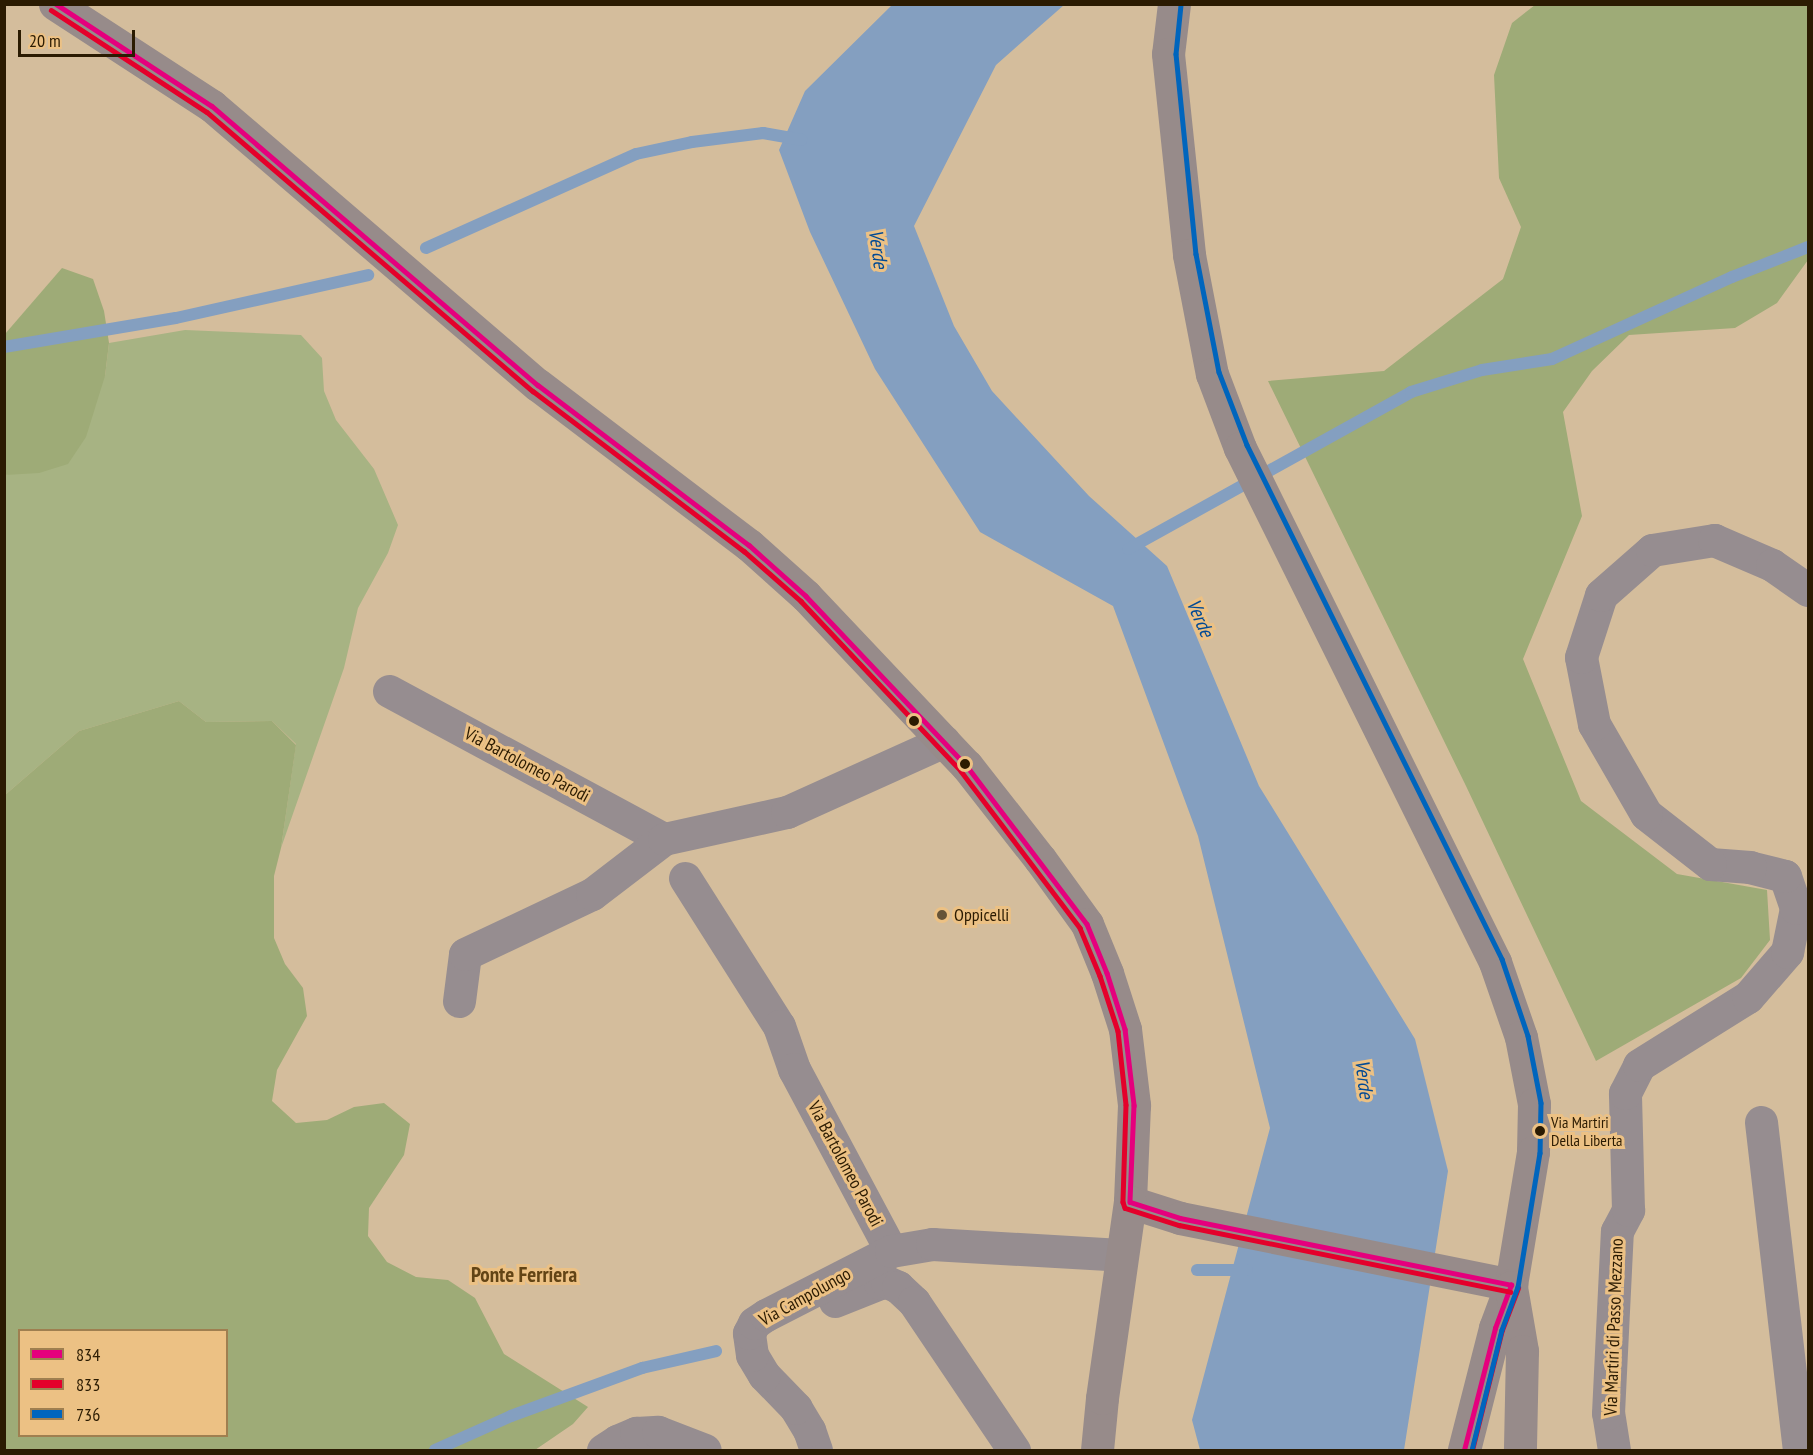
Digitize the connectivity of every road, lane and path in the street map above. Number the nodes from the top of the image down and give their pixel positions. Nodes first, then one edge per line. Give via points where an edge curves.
1 (55, 4) edge
2 (1174, 4) edge
3 (1809, 590) edge
4 (389, 691) dead end
5 (944, 741) junction
6 (664, 839) junction
7 (685, 878) dead end
8 (459, 1001) dead end
9 (1761, 1122) dead end
10 (1130, 1202) junction
11 (891, 1251) junction
12 (1121, 1255) junction
13 (1511, 1285) junction
14 (795, 1301) junction
15 (603, 1450) edge
16 (705, 1450) edge
17 (816, 1450) edge
18 (1014, 1450) edge
19 (1097, 1450) edge
20 (1464, 1450) edge
21 (1520, 1450) edge
22 (1614, 1450) edge
23 (1799, 1450) edge

1 - 5 main road via 212,106 538,385 749,545 806,596
2 - 13 main road via 1168,54 1189,255 1212,374 1240,448 1495,962 1521,1037 1534,1104 1533,1152
3 - 22 street, Via Martiri di Passo Mezzano via 1772,565 1714,540 1652,550 1601,595 1581,657 1594,724 1646,814 1710,864 1750,867 1785,876 1796,908 1787,952 1749,997 1639,1065 1625,1093 1628,1210 1617,1231 1608,1413
4 - 6 street, Via Bartolomeo Parodi
5 - 6 street via 787,812
5 - 10 main road via 1087,924 1107,973 1125,1029 1133,1094
6 - 8 street via 592,894 465,954
7 - 11 street, Via Bartolomeo Parodi via 779,1026 794,1069
9 - 23 street
10 - 12 main road
10 - 13 main road via 1180,1218
11 - 12 street via 932,1244
11 - 14 street, Via Campolungo
12 - 19 main road
13 - 20 main road via 1495,1328
13 - 21 main road via 1522,1352
14 - 17 street, Via Campolungo via 754,1323 749,1342 758,1367 796,1408
14 - 18 street via 808,1311 880,1283 898,1287 914,1302
15 - 16 street via 636,1433 658,1432

